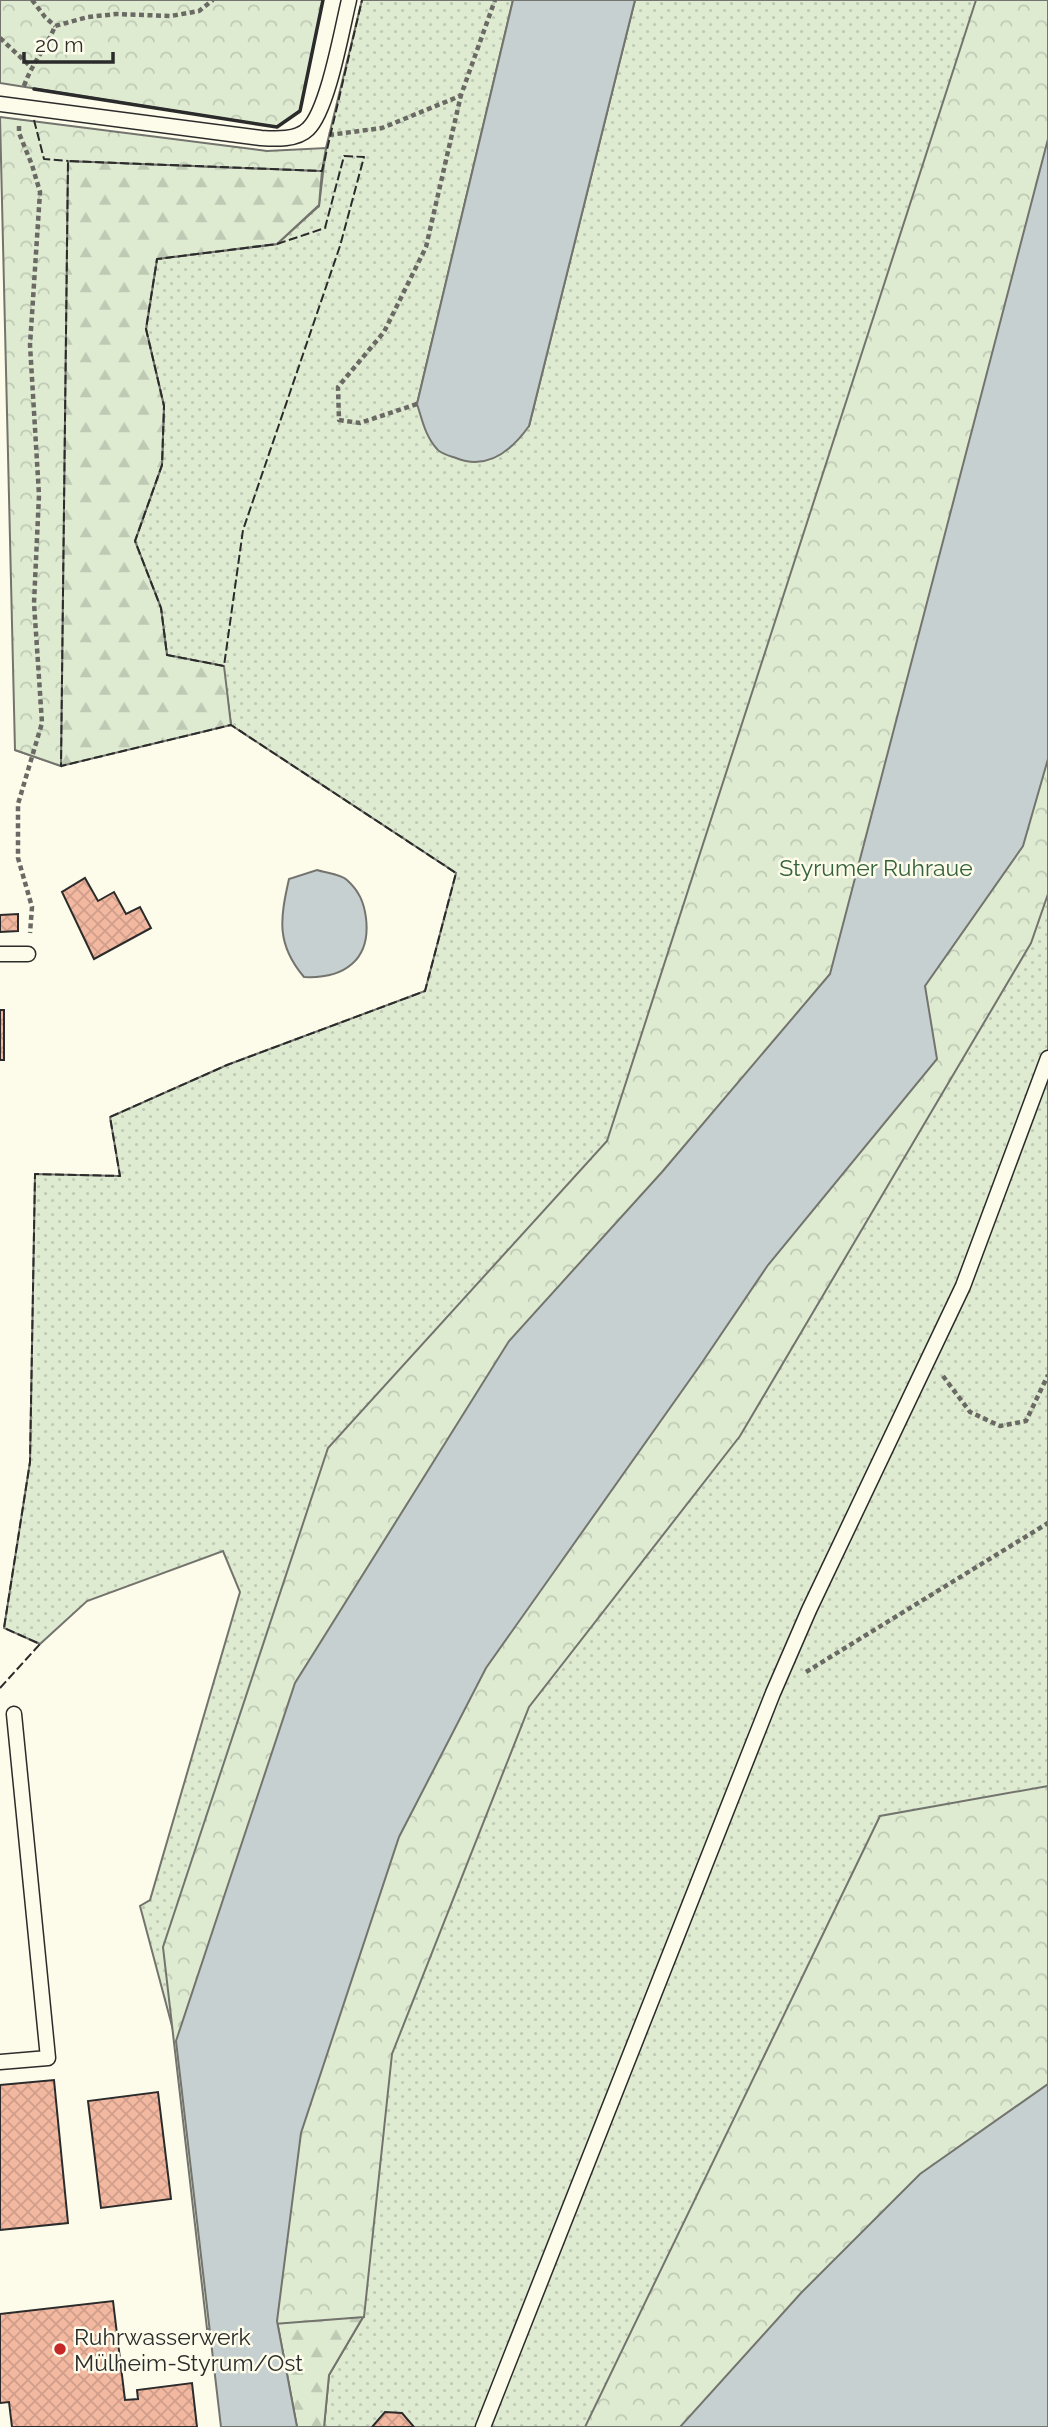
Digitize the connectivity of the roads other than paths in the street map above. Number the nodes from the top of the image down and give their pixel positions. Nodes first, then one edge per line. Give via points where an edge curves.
1 (349, 0) edge
2 (0, 104) edge
3 (0, 954) edge
4 (28, 954) road end
5 (1048, 1058) edge
6 (14, 1714) dead end
7 (0, 2062) edge
8 (483, 2427) edge

1 - 2 lane via 321,107 307,131 280,139 261,138
3 - 4 lane
5 - 8 lane via 963,1286 773,1693
6 - 7 lane via 48,2058

